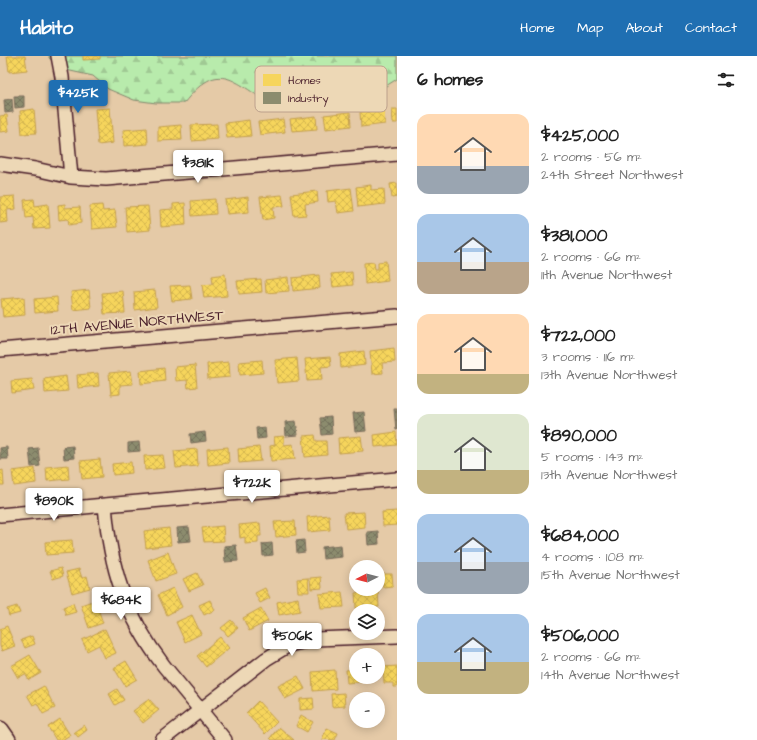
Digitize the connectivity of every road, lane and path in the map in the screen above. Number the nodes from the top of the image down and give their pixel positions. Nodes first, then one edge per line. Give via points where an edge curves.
1 (58, 56) edge
2 (397, 154) edge
3 (0, 164) edge
4 (71, 177) junction
5 (397, 316) edge
6 (0, 350) edge
7 (397, 479) edge
8 (106, 505) junction
9 (0, 516) edge
10 (397, 636) edge
11 (200, 711) junction
12 (0, 730) edge
13 (7, 740) edge
14 (162, 740) edge
15 (225, 740) edge

1 - 4 street
2 - 4 street via 124,178
3 - 4 street
5 - 6 street, 12TH AVENUE NORTHWEST
7 - 8 street
8 - 9 street
8 - 11 street via 111,554 129,609 154,654
10 - 11 street via 315,639 289,645 266,659
11 - 14 street
11 - 15 street
12 - 13 main road

